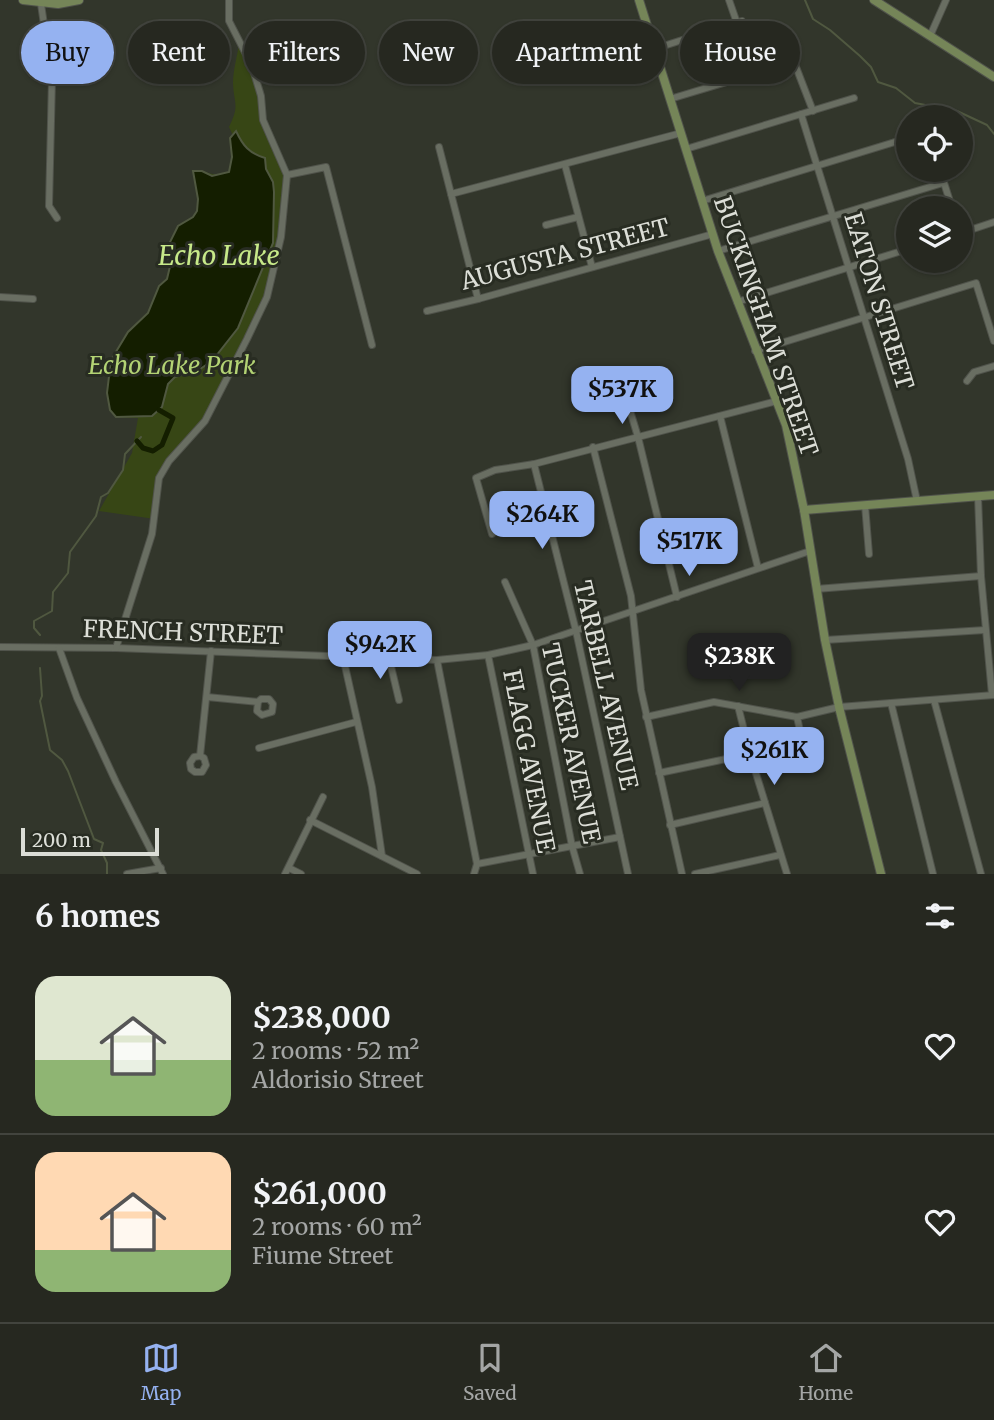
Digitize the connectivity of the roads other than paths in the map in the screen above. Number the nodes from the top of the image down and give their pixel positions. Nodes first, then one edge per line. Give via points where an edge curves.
1 (23, 0) edge
2 (79, 0) edge
3 (229, 0) edge
4 (639, 0) edge
5 (729, 0) edge
6 (874, 0) edge
7 (946, 0) edge
8 (41, 4) junction
9 (645, 21) edge
10 (930, 36) junction
11 (666, 45) edge
12 (994, 77) edge
13 (800, 79) edge
14 (665, 84) edge
15 (720, 84) edge
16 (670, 99) junction
17 (854, 99) dead end
18 (813, 111) junction
19 (802, 114) junction
20 (681, 132) junction
21 (896, 142) edge
22 (439, 147) dead end
23 (686, 149) junction
24 (565, 165) junction
25 (818, 165) junction
26 (287, 175) junction
27 (943, 183) joint
28 (451, 194) junction
29 (948, 196) edge
30 (702, 201) junction
31 (833, 216) junction
32 (578, 217) junction
33 (57, 218) dead end
34 (994, 222) edge
35 (546, 225) dead end
36 (973, 229) edge
37 (713, 234) junction
38 (718, 251) junction
39 (896, 252) edge
40 (848, 266) junction
41 (592, 267) junction
42 (0, 297) edge
43 (33, 299) dead end
44 (478, 299) junction
45 (737, 302) junction
46 (427, 311) dead end
47 (863, 316) junction
48 (993, 332) edge
49 (994, 341) edge
50 (372, 345) dead end
51 (755, 351) junction
52 (994, 366) edge
53 (967, 381) dead end
54 (614, 382) dead end
55 (776, 401) junction
56 (720, 416) junction
57 (638, 436) junction
58 (593, 447) junction
59 (534, 464) junction
60 (994, 495) edge
61 (978, 496) junction
62 (917, 501) junction
63 (864, 505) junction
64 (804, 510) junction
65 (492, 534) dead end
66 (810, 551) junction
67 (869, 554) dead end
68 (758, 568) junction
69 (981, 576) junction
70 (505, 582) dead end
71 (816, 589) junction
72 (677, 597) junction
73 (633, 613) junction
74 (985, 629) junction
75 (576, 631) junction
76 (825, 640) junction
77 (533, 645) junction
78 (0, 648) edge
79 (59, 648) junction
80 (116, 648) junction
81 (211, 652) junction
82 (488, 656) junction
83 (343, 657) junction
84 (389, 658) junction
85 (437, 660) junction
86 (993, 695) edge
87 (207, 697) junction
88 (399, 700) dead end
89 (934, 700) junction
90 (258, 702) dead end
91 (891, 703) junction
92 (738, 706) junction
93 (839, 707) junction
94 (646, 717) junction
95 (797, 717) junction
96 (356, 722) junction
97 (259, 748) dead end
98 (750, 754) junction
99 (200, 756) dead end
100 (808, 767) dead end
101 (659, 773) junction
102 (323, 797) dead end
103 (765, 803) junction
104 (310, 820) junction
105 (670, 825) junction
106 (620, 837) junction
107 (572, 846) junction
108 (528, 853) junction
109 (780, 855) junction
110 (382, 856) junction
111 (477, 864) junction
112 (162, 871) edge
113 (287, 871) edge
114 (127, 874) edge
115 (301, 874) edge
116 (417, 874) edge
117 (474, 874) edge
118 (533, 874) edge
119 (580, 874) edge
120 (628, 874) edge
121 (682, 874) edge
122 (695, 874) edge
123 (787, 874) edge
124 (881, 874) edge
125 (933, 874) edge
126 (979, 874) edge

1 - 8 main road
2 - 8 main road
3 - 26 street via 229,21 252,66 263,120
4 - 9 main road, BUCKINGHAM STREET
5 - 11 street via 739,22
6 - 10 main road
7 - 10 street
8 - 33 street via 52,79 49,206
10 - 12 main road
13 - 18 street
14 - 16 main road, BUCKINGHAM STREET
15 - 16 street
16 - 20 main road, BUCKINGHAM STREET
17 - 18 street
18 - 19 street
19 - 23 street
19 - 25 street, EATON STREET
20 - 23 main road, BUCKINGHAM STREET
20 - 24 street
21 - 25 street
22 - 28 street
23 - 30 main road, BUCKINGHAM STREET
24 - 28 street
24 - 32 street
25 - 30 street
25 - 31 street, EATON STREET
26 - 50 street via 326,167
26 - 80 street via 281,237 267,297 205,421 159,478 152,534
27 - 29 street
27 - 31 street
28 - 44 street
30 - 37 main road, BUCKINGHAM STREET
31 - 38 street
31 - 40 street, EATON STREET
32 - 35 street
32 - 41 street
34 - 36 street
37 - 38 main road, BUCKINGHAM STREET
37 - 41 street, AUGUSTA STREET
38 - 45 main road, BUCKINGHAM STREET
39 - 40 street
40 - 45 street
40 - 47 street, EATON STREET
41 - 44 street, AUGUSTA STREET
42 - 43 street
44 - 46 street, AUGUSTA STREET
45 - 51 main road, BUCKINGHAM STREET
47 - 48 street via 976,284
47 - 51 street
47 - 62 street, EATON STREET
48 - 49 street
51 - 55 main road, BUCKINGHAM STREET
52 - 53 street via 974,372
54 - 57 street via 628,404
55 - 56 street
55 - 64 main road, BUCKINGHAM STREET via 794,456
56 - 57 street
56 - 68 street
57 - 58 street
57 - 72 street
58 - 59 street
58 - 73 street
59 - 65 street via 476,478
59 - 75 street, TARBELL AVENUE
60 - 61 main road
61 - 62 main road
61 - 69 street
62 - 63 main road
63 - 64 main road
63 - 67 street
64 - 66 main road, BUCKINGHAM STREET
66 - 68 street, FRENCH STREET
66 - 71 main road, BUCKINGHAM STREET
68 - 72 street, FRENCH STREET
69 - 71 street
69 - 74 street
70 - 77 street, TUCKER AVENUE
71 - 76 main road, BUCKINGHAM STREET
72 - 73 street, FRENCH STREET
73 - 75 street, FRENCH STREET
73 - 94 street
74 - 76 street
74 - 86 street
75 - 77 street, FRENCH STREET
75 - 106 street, TARBELL AVENUE
76 - 93 main road, BUCKINGHAM STREET
77 - 82 street, FRENCH STREET
77 - 107 street, TUCKER AVENUE
78 - 79 street, FRENCH STREET
79 - 80 street, FRENCH STREET
79 - 112 street via 77,698
80 - 81 street, FRENCH STREET
81 - 83 street, FRENCH STREET
81 - 87 street
82 - 85 street, FRENCH STREET
82 - 108 street, FLAGG AVENUE
83 - 84 street, FRENCH STREET
83 - 96 street
84 - 85 street, FRENCH STREET
84 - 88 street
85 - 111 street
86 - 89 street
87 - 90 street
87 - 99 street
89 - 91 street
89 - 126 street
91 - 93 street
91 - 125 street
92 - 94 street via 714,702
92 - 95 street
92 - 98 street
93 - 95 street
93 - 124 main road, BUCKINGHAM STREET
94 - 101 street
95 - 100 street
96 - 97 street
96 - 110 street
98 - 101 street
98 - 103 street
101 - 105 street
102 - 104 street
103 - 105 street
103 - 109 street
104 - 110 street
104 - 113 street
105 - 121 street
106 - 107 street
106 - 120 street, TARBELL AVENUE
107 - 108 street
107 - 119 street, TUCKER AVENUE
108 - 111 street
108 - 118 street, FLAGG AVENUE
109 - 122 street
109 - 123 street
110 - 116 street
111 - 117 street
112 - 114 street
113 - 115 street

